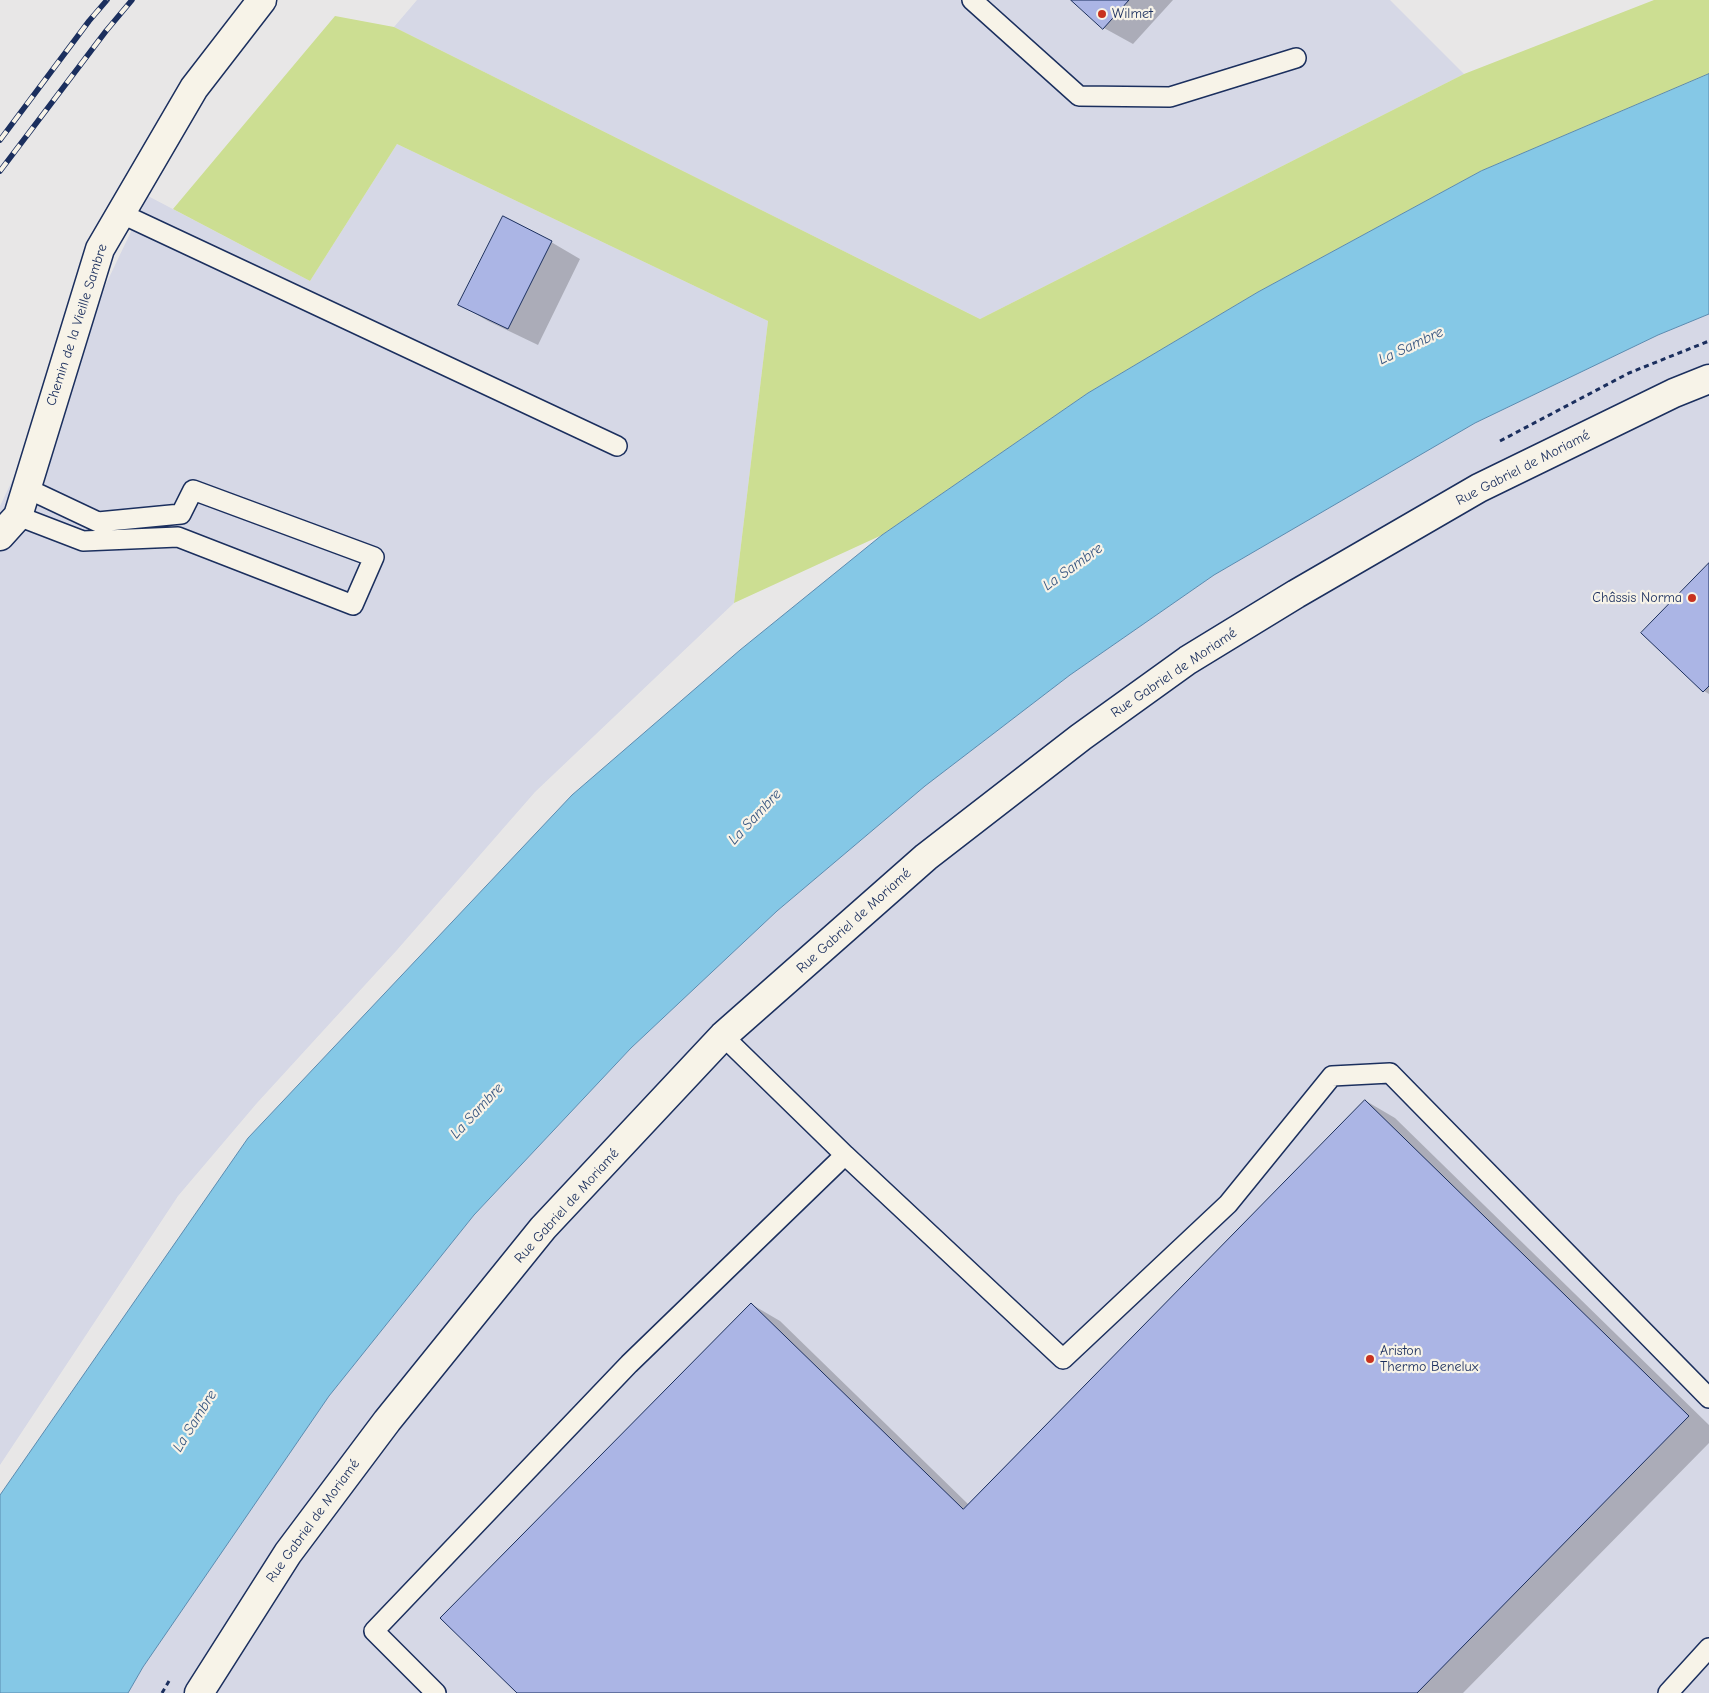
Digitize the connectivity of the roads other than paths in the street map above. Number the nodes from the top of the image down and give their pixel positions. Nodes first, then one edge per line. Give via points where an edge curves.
1 (262, 0) edge
2 (972, 0) edge
3 (1296, 58) dead end
4 (120, 213) junction
5 (1709, 379) edge
6 (617, 446) dead end
7 (26, 488) junction
8 (18, 516) junction
9 (0, 536) edge
10 (723, 1036) junction
11 (846, 1155) junction
12 (1709, 1398) edge
13 (1709, 1648) edge
14 (199, 1693) edge
15 (436, 1693) edge
16 (1668, 1693) edge

1 - 4 street, Chemin de la Vieille Sambre via 194,88
2 - 3 lane via 1079,96 1170,97
4 - 6 lane
4 - 7 street, Chemin de la Vieille Sambre via 100,249
5 - 10 street, Rue Gabriel de Moriamé via 1479,488 1188,660 926,856
7 - 8 street, Chemin de la Vieille Sambre
7 - 8 lane via 98,522 181,514 193,490 374,557 354,605 178,537 83,541
8 - 9 street, Chemin de la Vieille Sambre
10 - 11 lane
10 - 14 street, Rue Gabriel de Moriamé via 543,1228 387,1421 288,1553
11 - 12 lane via 1063,1360 1228,1204 1332,1076 1390,1073
11 - 15 lane via 629,1364 374,1631
13 - 16 lane

